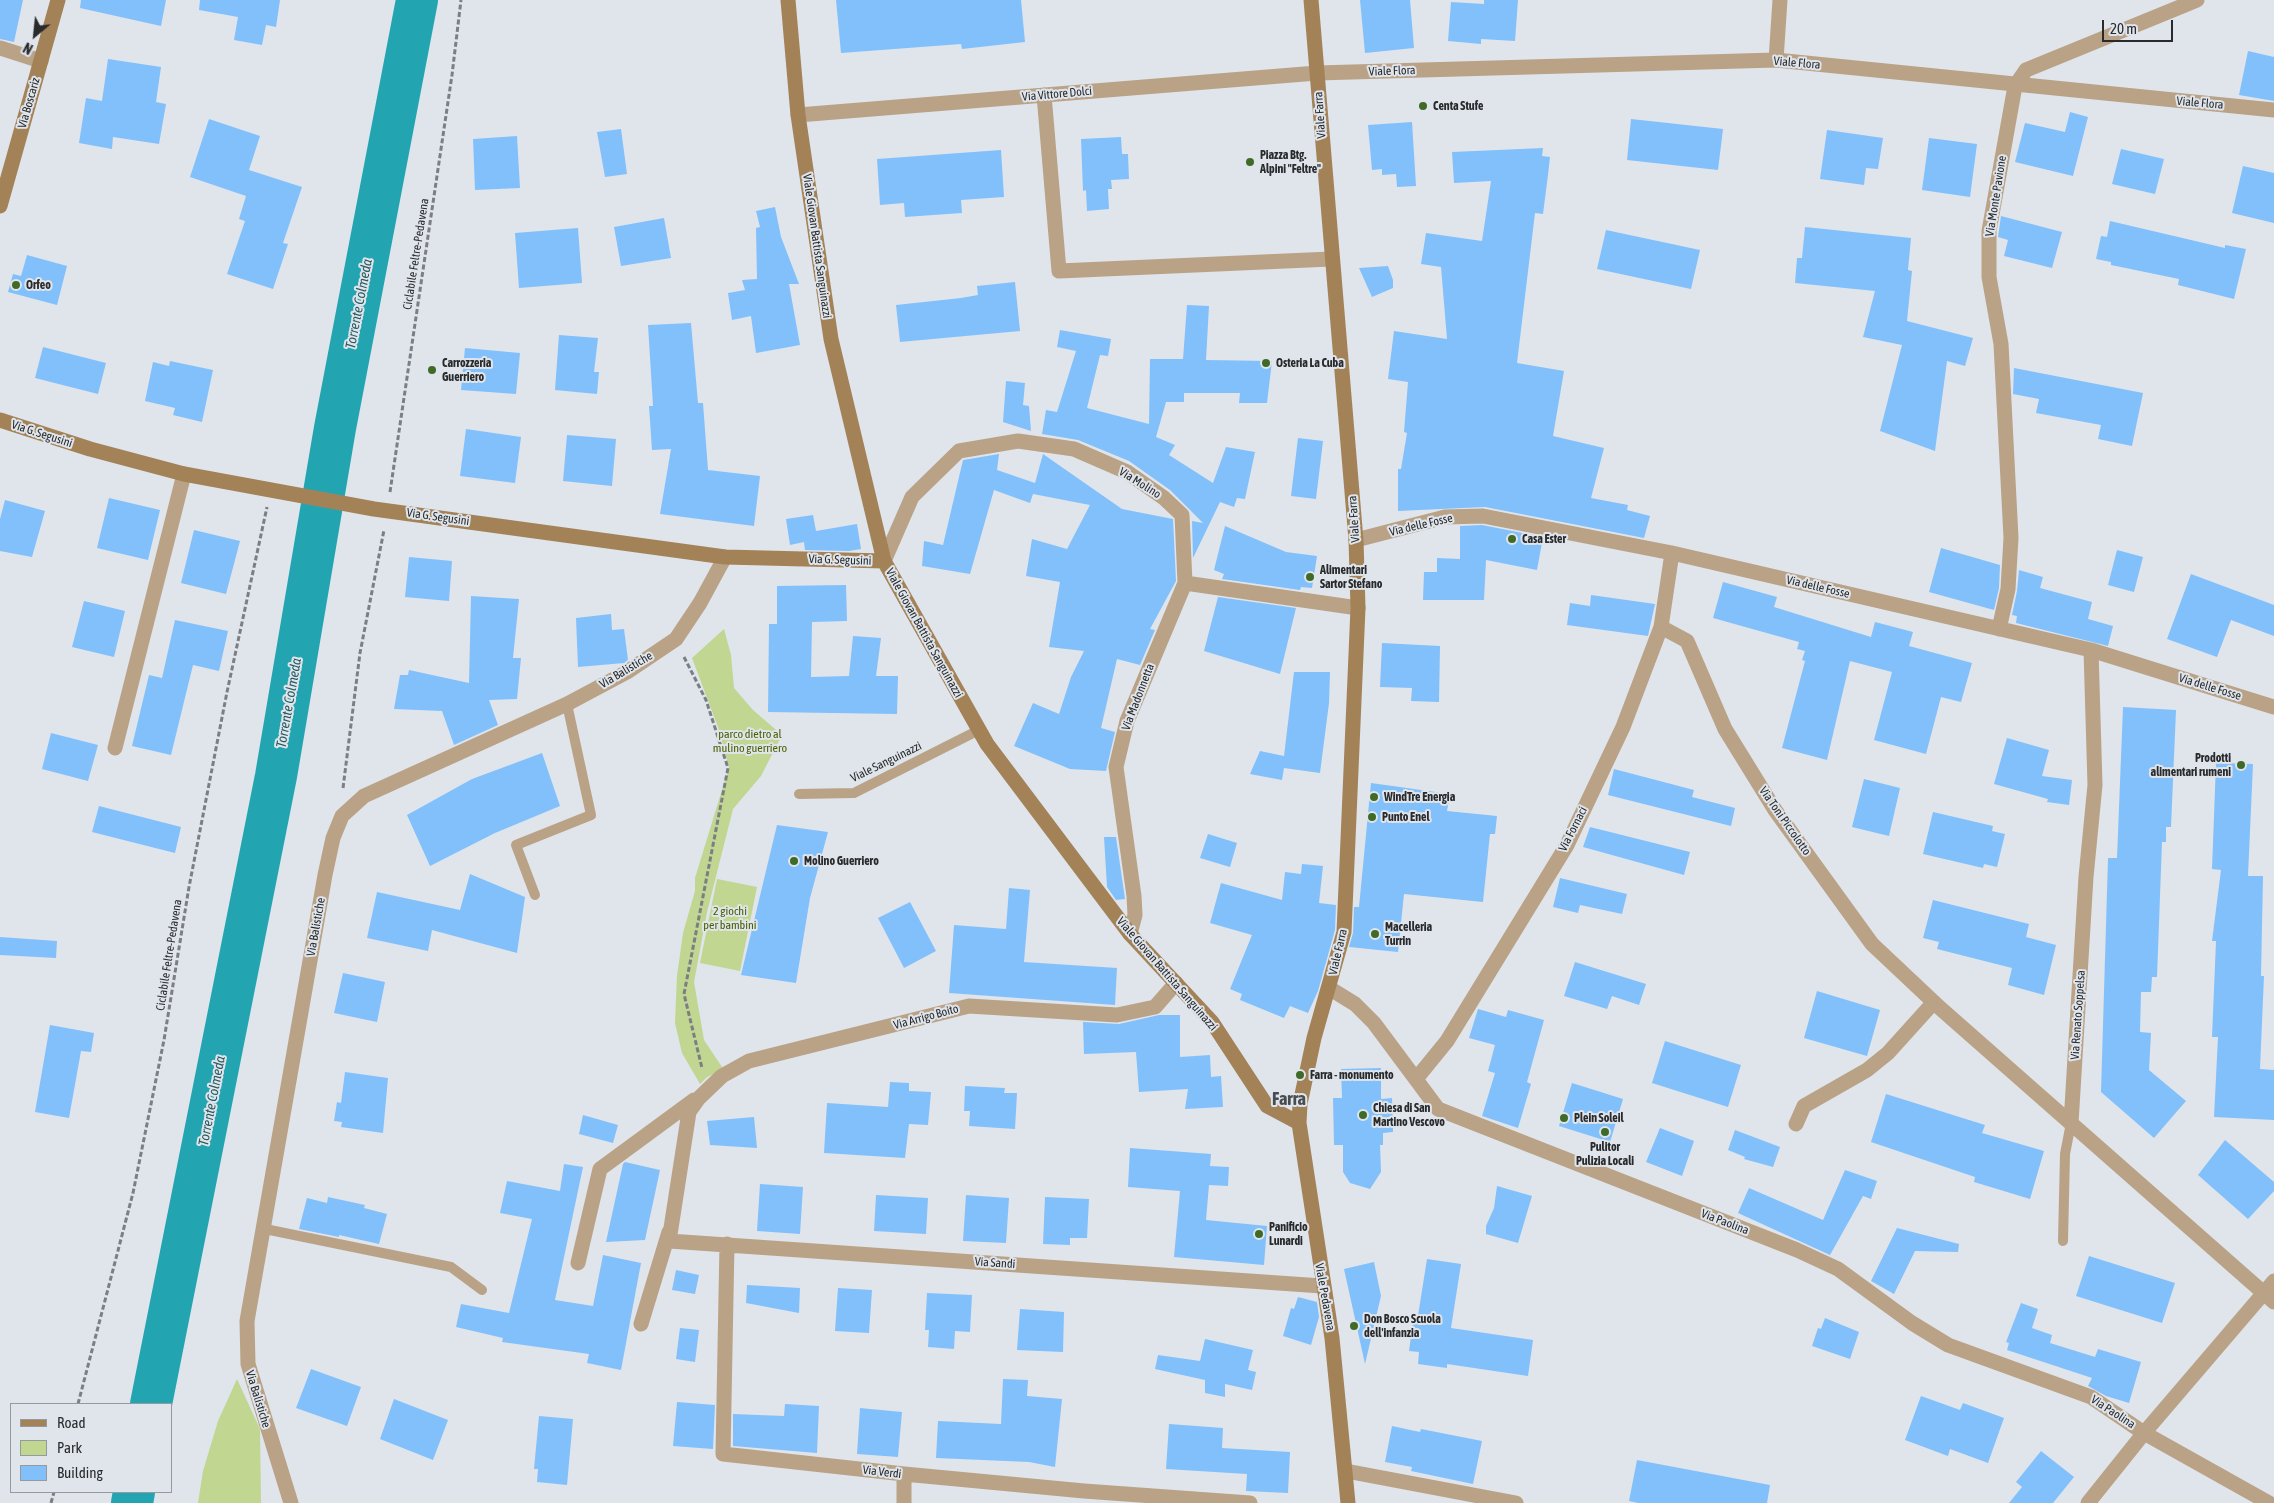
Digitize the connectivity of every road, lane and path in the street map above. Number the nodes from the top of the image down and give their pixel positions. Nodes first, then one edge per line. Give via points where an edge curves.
1 (58, 0) edge
2 (461, 0) edge
3 (788, 0) edge
4 (1311, 0) edge
5 (1780, 0) edge
6 (2197, 0) edge
7 (0, 48) edge
8 (1776, 60) junction
9 (41, 61) junction
10 (1317, 72) junction
11 (2014, 86) junction
12 (1044, 95) junction
13 (2274, 110) edge
14 (798, 115) junction
15 (0, 206) edge
16 (1331, 259) junction
17 (0, 420) edge
18 (184, 474) junction
19 (267, 506) dead end
20 (381, 510) junction
21 (1356, 540) junction
22 (1672, 553) junction
23 (725, 557) junction
24 (884, 561) junction
25 (1185, 583) junction
26 (1358, 608) junction
27 (1661, 627) junction
28 (1999, 629) junction
29 (676, 639) junction
30 (2091, 650) junction
31 (567, 704) junction
32 (2274, 707) edge
33 (979, 730) junction
34 (115, 748) dead end
35 (798, 794) dead end
36 (342, 816) junction
37 (536, 895) dead end
38 (1130, 934) junction
39 (1176, 983) junction
40 (1329, 988) junction
41 (1934, 1002) junction
42 (1416, 1079) junction
43 (708, 1090) junction
44 (1299, 1123) junction
45 (2071, 1123) junction
46 (1796, 1124) dead end
47 (671, 1225) junction
48 (265, 1229) junction
49 (2063, 1240) dead end
50 (669, 1241) joint
51 (727, 1244) junction
52 (578, 1263) dead end
53 (2274, 1281) edge
54 (1322, 1286) junction
55 (482, 1290) dead end
56 (2269, 1298) edge
57 (642, 1324) dead end
58 (78, 1403) edge
59 (2144, 1433) junction
60 (1346, 1471) junction
61 (904, 1474) junction
62 (1084, 1497) edge
63 (292, 1503) edge
64 (904, 1503) edge
65 (1250, 1503) edge
66 (1348, 1503) edge
67 (1516, 1503) edge
68 (2088, 1503) edge
69 (2269, 1503) edge

1 - 9 street, Via Boscariz
2 - 20 path, Ciclabile Feltre-Pedavena
3 - 14 street, Viale Giovan Battista Sanguinazzi
4 - 10 street, Viale Farra
5 - 8 street
6 - 11 street via 2026,70
7 - 9 street
8 - 10 street, Viale Flora
8 - 11 street, Viale Flora
9 - 15 street, Via Boscariz
10 - 12 street, Via Vittore Dolci
10 - 16 street, Viale Farra
11 - 13 street, Viale Flora
11 - 28 street, Via Monte Pavione via 1990,231 1989,277 2001,344 2011,538 2008,589
12 - 14 street, Via Vittore Dolci
12 - 16 street via 1059,271
14 - 24 street, Viale Giovan Battista Sanguinazzi via 831,339
16 - 21 street, Viale Farra
17 - 18 street, Via G. Segusini
18 - 20 street, Via G. Segusini
18 - 34 street
19 - 58 path, Ciclabile Feltre-Pedavena via 225,702 133,1193
20 - 23 street, Via G. Segusini
20 - 36 path, Ciclabile Feltre-Pedavena via 343,778
21 - 22 street, Via delle Fosse via 1445,517 1483,516
21 - 26 street, Viale Farra
22 - 27 street, Via Fornaci
22 - 28 street, Via delle Fosse
23 - 24 street, Via G. Segusini
23 - 29 street, Via Balistiche
24 - 25 street, Via Molino via 912,497 959,452 1018,441 1074,449 1127,472 1164,498 1182,515
24 - 33 street, Viale Giovan Battista Sanguinazzi
25 - 26 street
25 - 38 street, Via Madonnetta via 1127,721 1116,767 1134,896 1135,915
26 - 40 street, Viale Farra via 1344,932
27 - 41 street, Via Toni Piccolotto via 1687,641 1725,729 1775,810 1872,944
27 - 42 street, Via Fornaci via 1622,727 1567,845 1447,1041
28 - 30 street, Via delle Fosse
29 - 31 street, Via Balistiche via 627,672
29 - 43 path via 706,700 728,768 684,994
30 - 32 street, Via delle Fosse
30 - 45 street, Via Renato Soppelsa via 2095,785
31 - 36 street, Via Balistiche via 364,796
31 - 37 lane via 591,815 516,845
33 - 35 lane, Viale Sanguinazzi via 854,793
33 - 38 street, Viale Giovan Battista Sanguinazzi
36 - 48 street, Via Balistiche via 324,875
38 - 39 street, Viale Giovan Battista Sanguinazzi
39 - 43 street, Via Arrigo Boito via 1155,1007 1117,1015 969,1006 750,1061 722,1076
39 - 44 street, Viale Giovan Battista Sanguinazzi via 1212,1022 1267,1106
40 - 42 street, Via Paolina via 1354,1004 1374,1023
40 - 44 street, Viale Farra via 1309,1060
41 - 45 street, Via Toni Piccolotto
41 - 46 street via 1888,1053 1867,1070 1804,1106
42 - 59 street, Via Paolina via 1438,1109 1797,1250 1838,1269 1948,1345 2091,1397
43 - 47 street, Via Arrigo Boito via 690,1112
43 - 52 street, Via Arrigo Boito via 600,1169
44 - 54 street, Viale Pedavena
45 - 49 lane via 2065,1154
45 - 56 street
47 - 50 street, Via Arrigo Boito
47 - 57 street, Via Arrigo Boito
48 - 55 lane via 451,1267
48 - 63 street, Via Balistiche via 247,1321 248,1364
50 - 51 street, Via Sandi
51 - 54 street, Via Sandi
51 - 61 street, Via Verdi via 723,1454
53 - 56 street
54 - 60 street, Viale Pedavena via 1332,1338
56 - 59 street
59 - 68 street, Via Paolina
59 - 69 street, Via Paolina
60 - 66 street, Viale Pedavena
60 - 67 street
61 - 62 street, Via Verdi
61 - 64 street
62 - 65 street, Via Verdi

